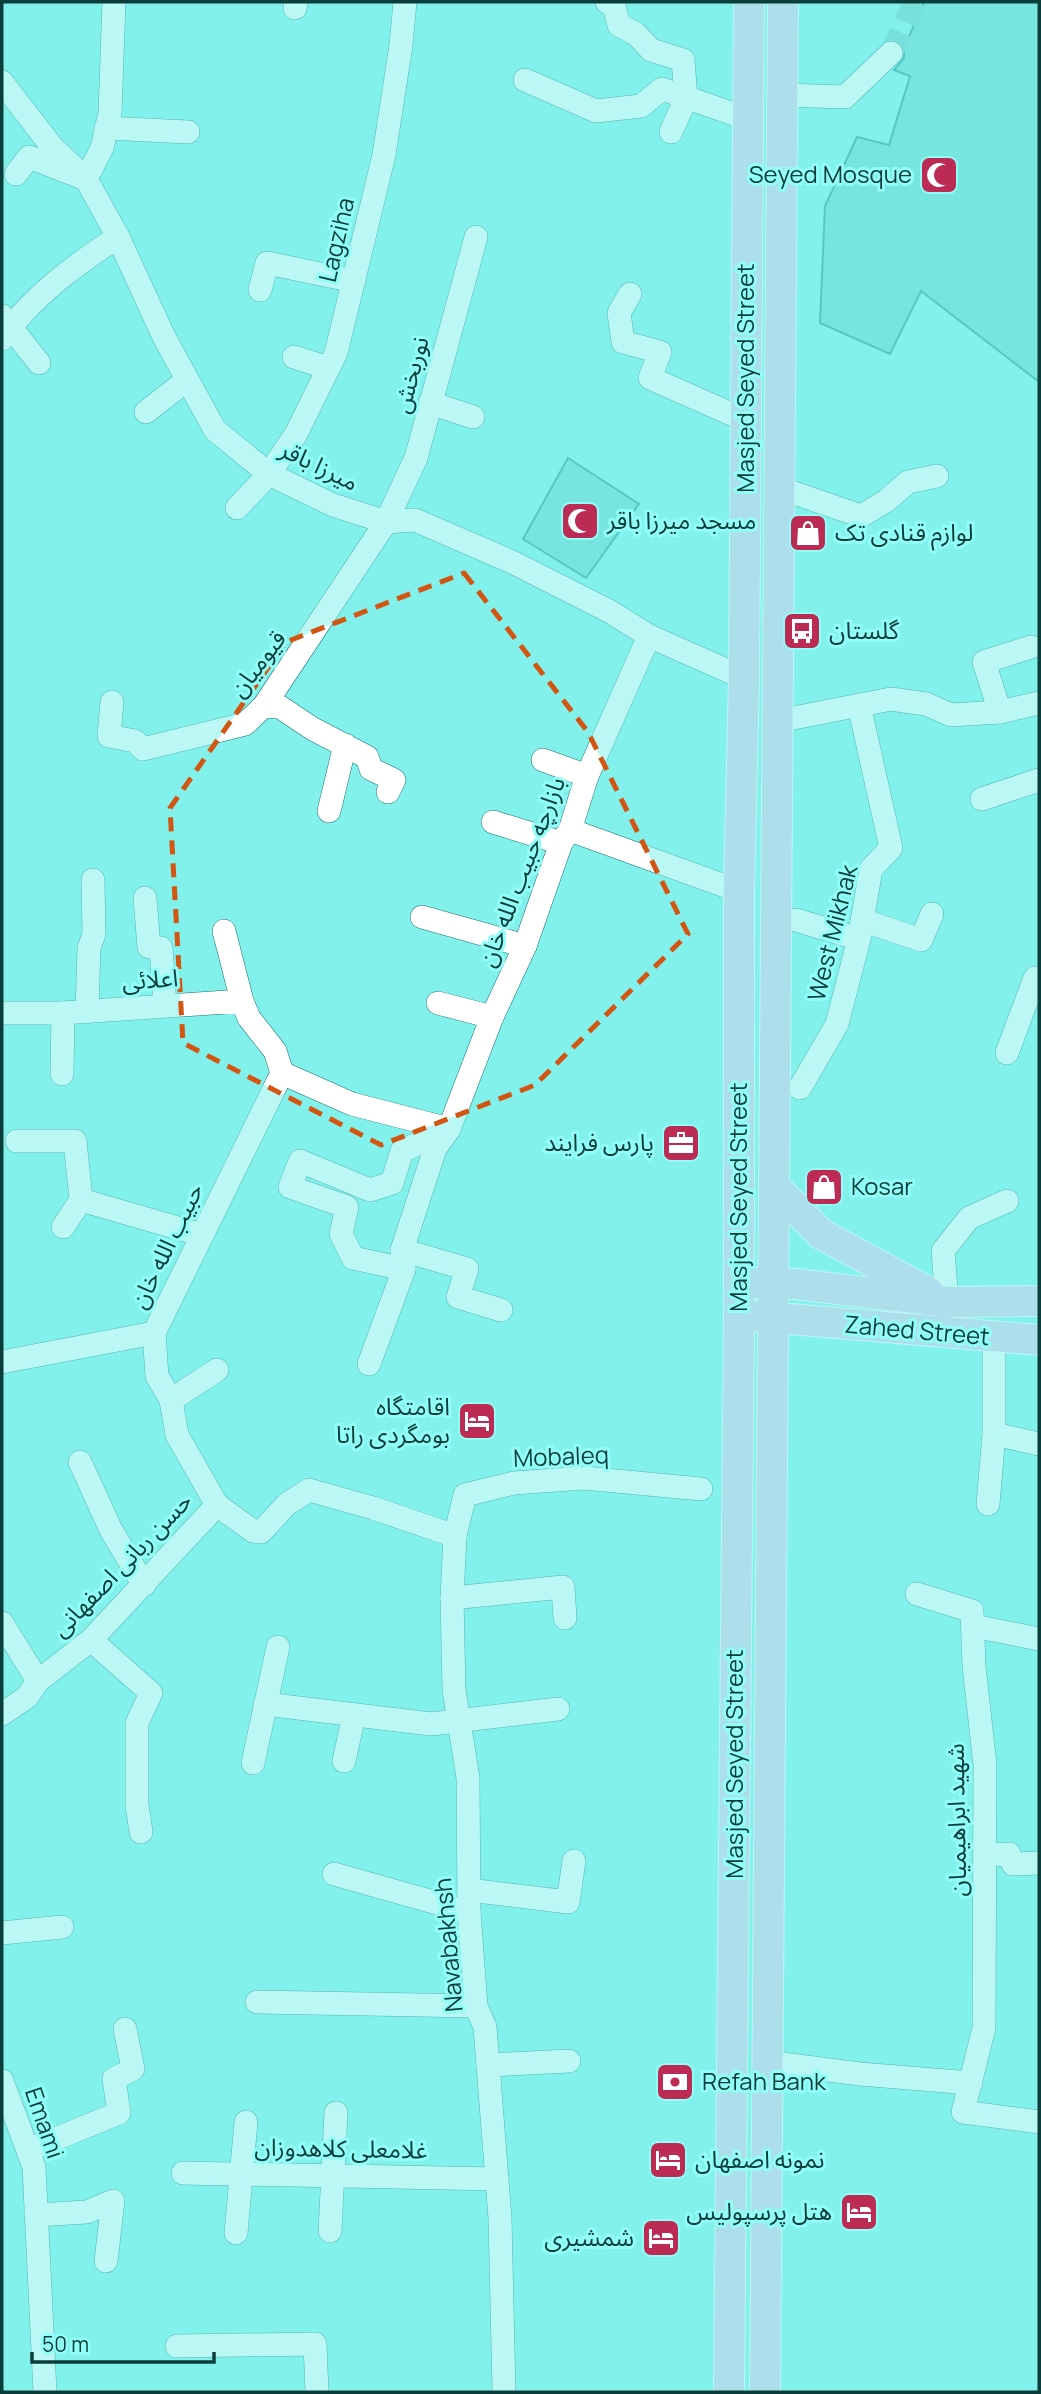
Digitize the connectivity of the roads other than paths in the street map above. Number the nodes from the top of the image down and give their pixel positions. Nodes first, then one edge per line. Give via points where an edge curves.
1 (114, 2) edge
2 (405, 2) edge
3 (607, 2) edge
4 (749, 2) edge
5 (783, 2) edge
6 (891, 53) tunnel mouth
7 (525, 80) dead end
8 (2, 82) edge
9 (783, 95) junction
10 (686, 98) junction
11 (748, 120) junction
12 (106, 128) junction
13 (188, 132) dead end
14 (671, 132) dead end
15 (16, 174) dead end
16 (86, 179) junction
17 (117, 237) junction
18 (477, 237) dead end
19 (354, 281) junction
20 (260, 290) dead end
21 (630, 294) dead end
22 (5, 327) edge
23 (294, 357) dead end
24 (39, 363) dead end
25 (328, 368) junction
26 (187, 380) junction
27 (430, 403) junction
28 (146, 412) dead end
29 (473, 417) dead end
30 (746, 421) junction
31 (269, 474) junction
32 (937, 476) dead end
33 (780, 488) junction
34 (237, 508) dead end
35 (386, 522) junction
36 (649, 636) junction
37 (1031, 647) dead end
38 (744, 678) junction
39 (112, 702) dead end
40 (1039, 704) edge
41 (859, 705) junction
42 (264, 706) junction
43 (1000, 712) junction
44 (778, 721) junction
45 (345, 745) junction
46 (542, 760) dead end
47 (587, 776) junction
48 (1039, 780) edge
49 (388, 792) dead end
50 (982, 799) dead end
51 (329, 811) dead end
52 (493, 822) dead end
53 (565, 836) junction
54 (93, 880) dead end
55 (739, 891) junction
56 (145, 898) dead end
57 (932, 914) dead end
58 (422, 917) dead end
59 (796, 920) dead end
60 (860, 929) junction
61 (224, 931) dead end
62 (525, 946) junction
63 (1039, 979) edge
64 (242, 1002) junction
65 (438, 1003) dead end
66 (164, 1005) junction
67 (87, 1011) junction
68 (2, 1013) edge
69 (63, 1013) junction
70 (492, 1017) junction
71 (1007, 1053) dead end
72 (282, 1073) junction
73 (62, 1074) dead end
74 (800, 1088) dead end
75 (449, 1129) junction
76 (17, 1141) dead end
77 (774, 1186) junction
78 (81, 1200) junction
79 (1007, 1201) dead end
80 (63, 1227) dead end
81 (202, 1235) junction
82 (403, 1259) junction
83 (738, 1282) junction
84 (774, 1283) junction
85 (1039, 1301) edge
86 (947, 1302) junction
87 (501, 1310) dead end
88 (739, 1315) junction
89 (774, 1317) junction
90 (154, 1333) junction
91 (994, 1338) junction
92 (1039, 1340) edge
93 (2, 1362) edge
94 (369, 1364) dead end
95 (217, 1370) dead end
96 (171, 1401) junction
97 (994, 1434) junction
98 (1039, 1444) edge
99 (80, 1462) dead end
100 (701, 1489) dead end
101 (988, 1504) dead end
102 (217, 1506) junction
103 (455, 1536) junction
104 (144, 1586) junction
105 (917, 1594) dead end
106 (452, 1598) junction
107 (565, 1618) dead end
108 (2, 1623) edge
109 (973, 1626) junction
110 (1039, 1639) edge
111 (91, 1640) junction
112 (278, 1647) dead end
113 (38, 1681) junction
114 (265, 1704) junction
115 (558, 1709) dead end
116 (2, 1714) edge
117 (354, 1715) junction
118 (459, 1722) junction
119 (344, 1761) dead end
120 (253, 1763) dead end
121 (141, 1832) dead end
122 (985, 1855) junction
123 (574, 1861) dead end
124 (1039, 1863) edge
125 (334, 1874) dead end
126 (469, 1901) junction
127 (62, 1927) dead end
128 (2, 1933) edge
129 (257, 2002) dead end
130 (476, 2006) junction
131 (125, 2029) dead end
132 (569, 2061) dead end
133 (767, 2062) junction
134 (488, 2065) junction
135 (2, 2081) edge
136 (971, 2083) junction
137 (336, 2113) dead end
138 (246, 2122) dead end
139 (1039, 2122) edge
140 (28, 2150) junction
141 (183, 2173) dead end
142 (242, 2174) junction
143 (334, 2176) junction
144 (497, 2179) junction
145 (36, 2215) junction
146 (330, 2231) dead end
147 (236, 2233) dead end
148 (106, 2261) dead end
149 (177, 2346) dead end
150 (44, 2392) edge
151 (317, 2392) edge
152 (504, 2392) edge
153 (730, 2392) edge
154 (765, 2392) edge

1 - 12 street
2 - 19 street, Lagziha via 384,155
3 - 10 street via 614,6 619,25 651,50 683,60
4 - 11 main road, Masjed Seyed Street
5 - 9 main road, Masjed Seyed Street
6 - 9 street via 845,97
7 - 10 street via 596,111 641,106 662,89
8 - 16 street, میرزا باقر via 53,148
9 - 33 main road, Masjed Seyed Street
10 - 11 street
10 - 14 street
11 - 30 main road, Masjed Seyed Street
12 - 13 street
12 - 16 street via 102,148
15 - 16 street via 29,157
16 - 17 street, میرزا باقر
17 - 22 street via 73,266
17 - 26 street, میرزا باقر
18 - 27 street, نوربخش
19 - 20 street via 267,263
19 - 25 street, Lagziha
21 - 30 street via 619,313 623,342 660,352 650,378
22 - 24 street
23 - 25 street
25 - 31 street, Lagziha via 296,434
26 - 28 street
26 - 31 street, میرزا باقر via 215,430
27 - 29 street
27 - 35 street, نوربخش via 416,458
30 - 38 main road, Masjed Seyed Street
31 - 34 street, Lagziha
31 - 35 street, میرزا باقر via 333,505
32 - 33 street via 908,482 861,516
33 - 44 main road, Masjed Seyed Street
35 - 36 street, میرزا باقر via 415,520 512,562
35 - 42 street, قیومیان
36 - 38 street, میرزا باقر
36 - 47 street, بازارچه حبیب الله خان
37 - 43 street via 984,662
38 - 55 main road, Masjed Seyed Street
39 - 42 street, قیومیان via 109,736 135,741 144,749 245,724
40 - 43 street
41 - 43 street via 891,699 926,704 951,715
41 - 44 street
41 - 60 street, West Mikhak via 891,848 871,869
42 - 45 street via 280,707
44 - 77 main road, Masjed Seyed Street
45 - 49 street via 367,757 371,769 394,780
45 - 51 street
46 - 47 street
47 - 53 street, بازارچه حبیب الله خان
48 - 50 street
52 - 53 street
53 - 55 street
53 - 62 street, بازارچه حبیب الله خان
54 - 67 street
55 - 83 main road, Masjed Seyed Street
56 - 66 street via 149,947 161,948
57 - 60 street via 921,940
58 - 62 street
59 - 60 street
60 - 74 street, West Mikhak via 837,1024
61 - 64 street
62 - 70 street, بازارچه حبیب الله خان
63 - 71 street via 1035,978
64 - 66 street, اعلائی
64 - 72 street via 275,1051
65 - 70 street
66 - 67 street, اعلائی
67 - 69 street, اعلائی
68 - 69 street, اعلائی
69 - 73 street
70 - 75 street, بازارچه حبیب الله خان
72 - 75 street via 352,1104
72 - 81 street, حبیب الله خان
75 - 82 street, بازارچه حبیب الله خان via 435,1149
75 - 82 street via 402,1151 392,1183 370,1190 300,1161 290,1187 347,1207 341,1234 353,1258
76 - 78 street via 75,1141
77 - 84 main road, Masjed Seyed Street
77 - 86 main road via 821,1234
78 - 80 street
78 - 81 street
79 - 86 street via 969,1218 943,1251
81 - 90 street, حبیب الله خان
82 - 87 street via 467,1269 458,1297
82 - 94 street, بازارچه حبیب الله خان
83 - 84 main road, Zahed Street
83 - 88 main road, Masjed Seyed Street
84 - 86 main road, Zahed Street
84 - 89 main road, Masjed Seyed Street
85 - 86 main road, Zahed Street
88 - 89 main road, Zahed Street
88 - 153 main road, Masjed Seyed Street
89 - 91 main road, Zahed Street
89 - 133 main road, Masjed Seyed Street
90 - 93 street
90 - 96 street, حبیب الله خان via 157,1376
91 - 92 main road, Zahed Street
91 - 97 street
95 - 96 street
96 - 102 street, حبیب الله خان via 177,1435
97 - 98 street
97 - 101 street
99 - 104 street via 111,1530
100 - 103 street, Mobaleq via 584,1478 513,1483 465,1495
102 - 103 street via 261,1532 287,1504 309,1490
102 - 104 street, حسن ربانی اصفهانی
103 - 106 street, Navabakhsh
104 - 111 street, حسن ربانی اصفهانی
105 - 109 street via 972,1611
106 - 107 street via 563,1587
106 - 118 street, Navabakhsh
108 - 113 street
109 - 110 street
109 - 122 street, شهید ابراهیمیان via 985,1765
111 - 113 street, حسن ربانی اصفهانی
111 - 121 street via 151,1693 137,1724
112 - 114 street
113 - 116 street, حسن ربانی اصفهانی via 27,1697
114 - 117 street
114 - 120 street
115 - 118 street
117 - 118 street via 431,1724
117 - 119 street
118 - 126 street, Navabakhsh via 467,1779
122 - 124 street via 1009,1854 1013,1864
122 - 136 street, شهید ابراهیمیان via 984,2028
123 - 126 street via 568,1902
125 - 126 street
126 - 130 street, Navabakhsh
127 - 128 street
129 - 130 street
130 - 134 street, Navabakhsh via 485,2027
131 - 140 street via 133,2069 114,2079 119,2113
132 - 134 street
133 - 136 street
133 - 154 main road, Masjed Seyed Street
134 - 144 street, Navabakhsh
135 - 140 street, Emami
136 - 139 street, شهید ابراهیمیان via 963,2112
137 - 143 street
138 - 142 street
140 - 145 street, Emami via 34,2167
141 - 142 street, غلامعلی کلاهدوزان
142 - 143 street, غلامعلی کلاهدوزان
142 - 147 street
143 - 144 street, غلامعلی کلاهدوزان
143 - 146 street
144 - 152 street, Navabakhsh
145 - 148 street via 87,2212 113,2201
145 - 150 street, Emami
149 - 151 street via 315,2344

